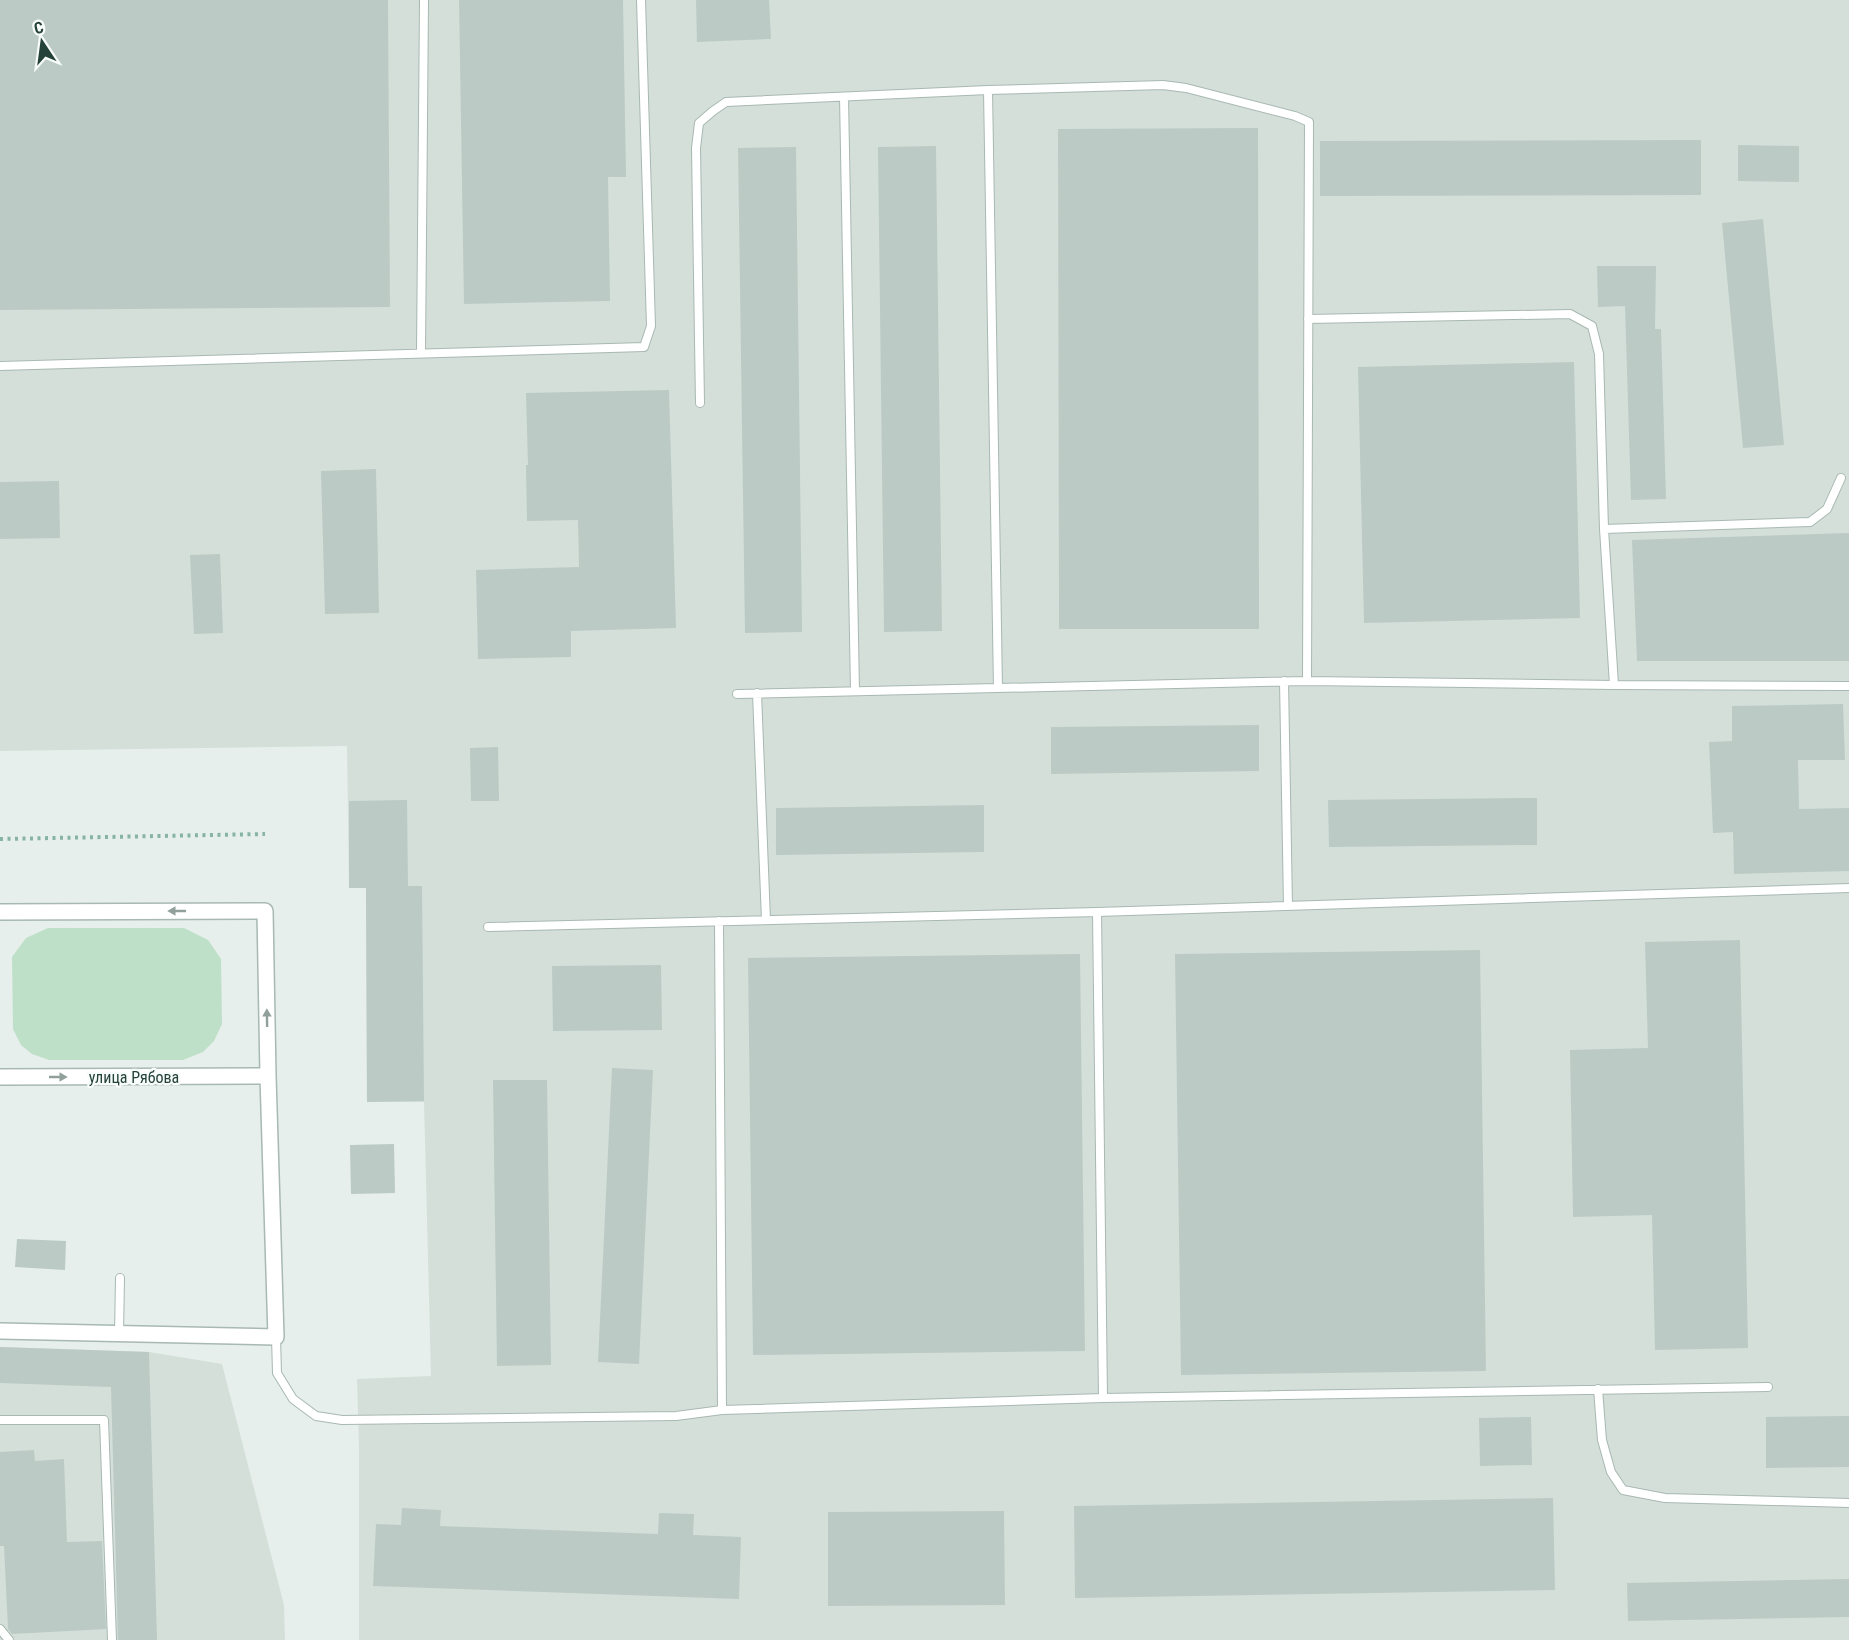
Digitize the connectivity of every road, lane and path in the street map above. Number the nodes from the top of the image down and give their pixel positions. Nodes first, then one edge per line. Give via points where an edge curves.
1 (424, 0) edge
2 (641, 0) edge
3 (988, 90) junction
4 (844, 97) junction
5 (1308, 319) junction
6 (421, 353) junction
7 (0, 366) edge
8 (699, 403) dead end
9 (1840, 478) dead end
10 (1604, 529) junction
11 (1284, 681) junction
12 (1307, 681) junction
13 (1614, 685) junction
14 (1849, 686) edge
15 (998, 688) junction
16 (855, 691) junction
17 (757, 693) junction
18 (737, 694) dead end
19 (265, 834) dead end
20 (0, 839) edge
21 (1849, 888) edge
22 (1288, 906) junction
23 (0, 912) edge
24 (1098, 912) junction
25 (766, 920) junction
26 (719, 921) junction
27 (488, 927) dead end
28 (268, 1076) junction
29 (0, 1077) edge
30 (120, 1278) dead end
31 (0, 1331) edge
32 (119, 1334) junction
33 (276, 1337) junction
34 (1768, 1387) dead end
35 (1598, 1389) junction
36 (1103, 1398) junction
37 (722, 1410) junction
38 (0, 1420) edge
39 (1849, 1503) edge
40 (0, 1629) edge
41 (9, 1640) edge
42 (112, 1640) edge

1 - 6 lane
2 - 6 lane via 651,326 644,347
3 - 4 lane
3 - 5 lane via 1163,85 1309,122
3 - 15 lane
4 - 8 lane via 726,102 699,123
4 - 16 lane
5 - 10 lane via 1570,314 1592,326 1599,354
5 - 12 lane
6 - 7 lane
9 - 10 lane via 1827,509 1810,522
10 - 13 lane
11 - 12 lane
11 - 15 lane
11 - 22 lane
12 - 13 lane
13 - 14 lane
15 - 16 lane
16 - 17 lane
17 - 18 lane
17 - 25 lane
19 - 20 path
21 - 22 lane
22 - 24 lane
28 -> 23 street via 265,911
24 - 25 lane
24 - 36 lane
25 - 26 lane
26 - 27 lane
26 - 37 lane
29 -> 28 street, улица Рябова
28 - 33 street
30 - 32 lane
31 - 32 street
32 - 33 street
33 - 37 lane via 277,1373 293,1399 316,1416 342,1420 676,1416
34 - 35 lane
35 - 36 lane
35 - 39 lane via 1602,1440 1611,1472 1623,1490 1665,1498
36 - 37 lane
38 - 42 lane via 104,1420
40 - 41 lane

